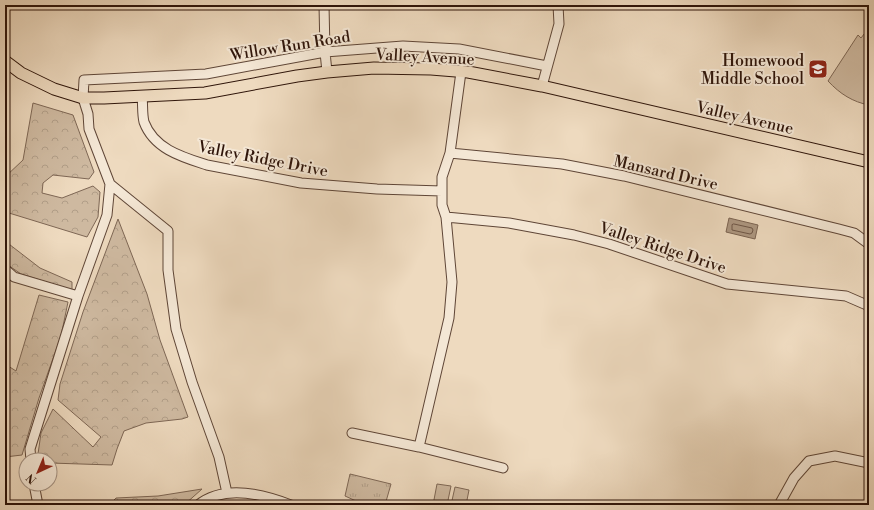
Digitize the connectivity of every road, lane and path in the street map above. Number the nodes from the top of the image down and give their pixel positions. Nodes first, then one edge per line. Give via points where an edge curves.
1 (324, 5) edge
2 (558, 5) edge
3 (325, 52) junction
4 (5, 61) edge
5 (547, 66) junction
6 (327, 72) junction
7 (461, 72) junction
8 (542, 86) junction
9 (142, 97) junction
10 (83, 98) junction
11 (450, 153) junction
12 (869, 162) edge
13 (110, 184) junction
14 (442, 190) junction
15 (446, 217) junction
16 (869, 244) edge
17 (5, 269) edge
18 (78, 296) junction
19 (869, 306) edge
20 (352, 433) dead end
21 (419, 447) junction
22 (30, 452) edge
23 (869, 463) edge
24 (503, 468) dead end
25 (36, 492) edge
26 (227, 493) junction
27 (38, 505) edge
28 (198, 505) edge
29 (291, 505) edge
30 (779, 505) edge

1 - 3 street
2 - 5 street via 559,24
3 - 5 street, Willow Run Road via 403,46 459,49
3 - 6 street
3 - 10 street, Willow Run Road via 206,74 84,80
4 - 10 main road, Valley Avenue via 21,73 54,89
5 - 8 street
6 - 7 main road, Valley Avenue via 374,68
6 - 9 main road, Valley Avenue via 205,94
7 - 8 main road, Valley Avenue
7 - 11 street
8 - 12 main road, Valley Avenue
9 - 10 main road, Valley Avenue
9 - 14 street, Valley Ridge Drive via 144,121 151,134 164,148 207,165 301,183 377,189
10 - 13 street via 89,129
11 - 14 street via 442,177
11 - 16 street, Mansard Drive via 562,164 624,176 854,233
13 - 18 street via 107,216
13 - 26 street via 168,231 168,270 176,329 212,436
14 - 15 street via 442,204
15 - 19 street, Valley Ridge Drive via 509,223 574,235 609,244 727,284 846,296
15 - 21 street via 452,282 449,318
17 - 18 street via 14,277
18 - 22 street
20 - 21 street
21 - 24 street
23 - 30 street via 835,456 809,461 794,478
25 - 27 street
26 - 28 street via 205,499
26 - 29 street via 257,494

